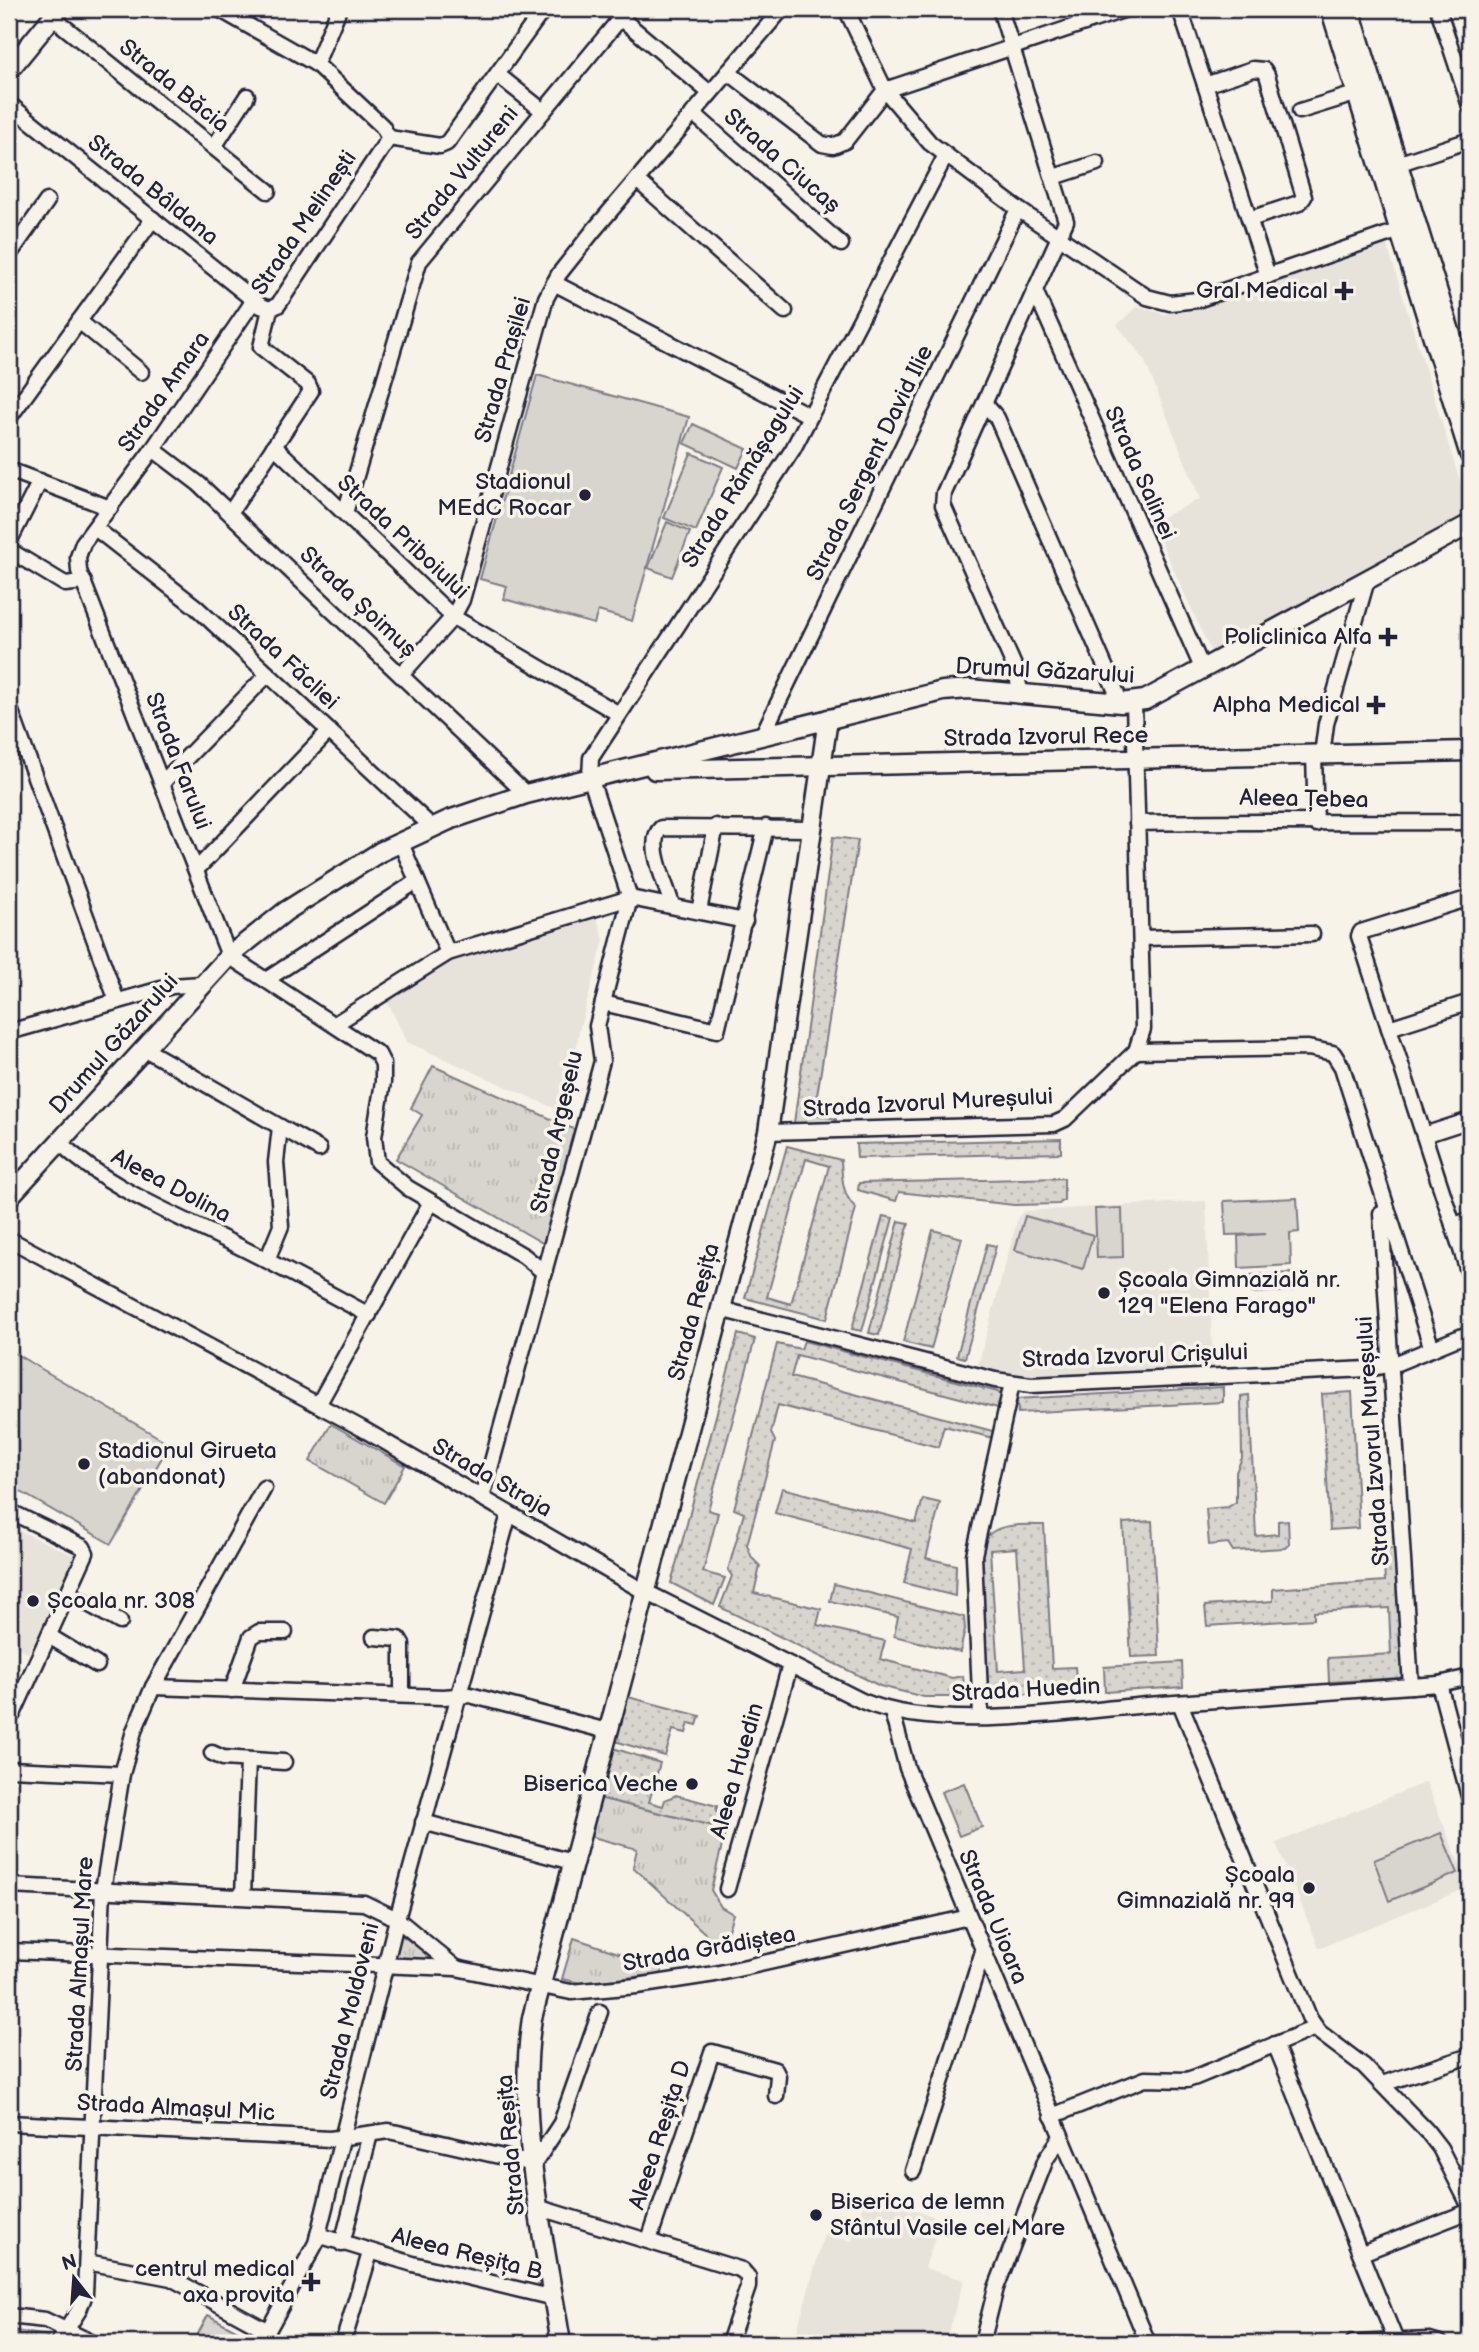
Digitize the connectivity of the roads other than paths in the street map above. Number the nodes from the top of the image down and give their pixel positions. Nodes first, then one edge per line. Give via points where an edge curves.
1 (219, 9) edge
2 (339, 9) edge
3 (544, 9) edge
4 (782, 9) edge
5 (846, 9) edge
6 (1000, 9) edge
7 (1126, 9) edge
8 (1180, 9) edge
9 (1347, 9) edge
10 (1438, 9) edge
11 (619, 12) edge
12 (56, 13) edge
13 (1012, 47) junction
14 (316, 64) junction
15 (9, 70) edge
16 (728, 72) junction
17 (498, 75) junction
18 (1205, 85) junction
19 (885, 90) junction
20 (710, 93) junction
21 (1357, 93) junction
22 (247, 96) dead end
23 (9, 104) edge
24 (1470, 106) edge
25 (543, 111) junction
26 (1300, 111) dead end
27 (693, 113) junction
28 (388, 138) junction
29 (1470, 140) edge
30 (214, 147) junction
31 (946, 155) junction
32 (1097, 163) dead end
33 (1397, 164) junction
34 (1054, 177) junction
35 (637, 180) junction
36 (268, 191) dead end
37 (47, 201) dead end
38 (1018, 209) junction
39 (153, 219) junction
40 (1250, 219) junction
41 (1400, 230) junction
42 (1061, 239) junction
43 (841, 244) dead end
44 (9, 255) edge
45 (1268, 276) junction
46 (554, 283) junction
47 (1036, 293) junction
48 (1430, 298) junction
49 (254, 300) junction
50 (271, 309) junction
51 (785, 310) dead end
52 (79, 321) junction
53 (1464, 354) edge
54 (141, 372) dead end
55 (1470, 397) edge
56 (985, 404) junction
57 (810, 416) junction
58 (9, 418) edge
59 (274, 446) junction
60 (153, 449) junction
61 (1470, 454) edge
62 (9, 470) edge
63 (40, 481) junction
64 (110, 508) junction
65 (230, 513) junction
66 (345, 513) junction
67 (1470, 524) edge
68 (95, 528) junction
69 (9, 542) edge
70 (9, 550) edge
71 (1367, 580) junction
72 (84, 582) junction
73 (453, 617) junction
74 (1203, 670) junction
75 (268, 674) junction
76 (401, 675) junction
77 (1021, 694) junction
78 (1128, 703) junction
79 (9, 706) edge
80 (619, 714) junction
81 (828, 719) junction
82 (329, 731) junction
83 (762, 736) junction
84 (1470, 751) edge
85 (1318, 755) junction
86 (1135, 759) junction
87 (822, 767) junction
88 (623, 770) junction
89 (590, 777) junction
90 (162, 783) junction
91 (526, 794) junction
92 (1470, 822) edge
93 (1137, 823) junction
94 (1316, 824) junction
95 (716, 826) junction
96 (432, 827) junction
97 (766, 827) junction
98 (813, 829) junction
99 (400, 841) junction
100 (196, 870) junction
101 (417, 881) junction
102 (630, 898) junction
103 (1470, 898) edge
104 (672, 905) junction
105 (699, 911) junction
106 (745, 921) junction
107 (1312, 934) dead end
108 (1141, 938) junction
109 (448, 953) junction
110 (229, 956) junction
111 (266, 980) junction
112 (201, 984) junction
113 (117, 1001) junction
114 (1470, 1002) edge
115 (603, 1003) junction
116 (335, 1024) junction
117 (1389, 1028) junction
118 (9, 1032) edge
119 (144, 1048) junction
120 (1136, 1051) junction
121 (1470, 1120) edge
122 (280, 1127) junction
123 (768, 1132) junction
124 (1424, 1135) junction
125 (59, 1142) junction
126 (319, 1149) dead end
127 (1380, 1192) junction
128 (9, 1193) edge
129 (431, 1202) junction
130 (1470, 1220) edge
131 (1453, 1226) junction
132 (9, 1239) edge
133 (267, 1261) junction
134 (545, 1273) junction
135 (1470, 1278) edge
136 (720, 1309) junction
137 (369, 1315) junction
138 (1470, 1333) edge
139 (1432, 1349) junction
140 (1391, 1365) junction
141 (1012, 1383) junction
142 (318, 1405) junction
143 (264, 1488) dead end
144 (482, 1498) junction
145 (9, 1511) edge
146 (509, 1514) junction
147 (644, 1592) junction
148 (69, 1593) junction
149 (120, 1622) dead end
150 (285, 1632) dead end
151 (48, 1636) junction
152 (374, 1636) dead end
153 (97, 1665) dead end
154 (790, 1665) junction
155 (1470, 1676) edge
156 (1439, 1684) junction
157 (1411, 1686) junction
158 (153, 1687) junction
159 (232, 1690) junction
160 (402, 1695) junction
161 (457, 1695) junction
162 (1180, 1703) junction
163 (892, 1713) junction
164 (13, 1714) dead end
165 (981, 1717) junction
166 (607, 1731) junction
167 (212, 1754) dead end
168 (247, 1760) junction
169 (284, 1762) dead end
170 (1465, 1763) edge
171 (9, 1769) edge
172 (122, 1774) junction
173 (1470, 1800) edge
174 (423, 1822) junction
175 (572, 1862) junction
176 (9, 1886) edge
177 (727, 1889) dead end
178 (103, 1890) junction
179 (243, 1896) junction
180 (969, 1917) junction
181 (397, 1919) junction
182 (9, 1951) edge
183 (983, 1951) junction
184 (100, 1956) junction
185 (386, 1965) junction
186 (456, 1968) junction
187 (538, 1987) junction
188 (600, 2012) dead end
189 (1315, 2028) junction
190 (1275, 2044) junction
191 (1470, 2056) edge
192 (1382, 2084) junction
193 (776, 2096) dead end
194 (1052, 2116) junction
195 (9, 2123) edge
196 (94, 2126) junction
197 (370, 2134) junction
198 (1061, 2137) junction
199 (341, 2139) junction
200 (534, 2164) junction
201 (913, 2171) dead end
202 (540, 2208) junction
203 (1470, 2209) edge
204 (318, 2235) junction
205 (649, 2240) junction
206 (342, 2244) junction
207 (370, 2253) junction
208 (1363, 2253) junction
209 (88, 2262) junction
210 (554, 2298) junction
211 (9, 2316) edge
212 (68, 2329) junction
213 (265, 2337) edge
214 (1396, 2341) junction
215 (58, 2343) edge
216 (93, 2343) edge
217 (343, 2343) edge
218 (561, 2343) edge
219 (729, 2343) edge
220 (982, 2343) edge
221 (1148, 2343) edge
222 (1353, 2343) edge
223 (1440, 2343) edge

1 - 14 street
2 - 14 street
3 - 17 street
4 - 16 street, Strada Prașilei
5 - 19 street
6 - 13 street
7 - 13 street
8 - 18 street
9 - 21 main road
9 - 33 main road
10 - 24 street
11 - 20 street
11 - 25 street, Strada Vultureni
12 - 15 street
12 - 30 street, Strada Băcia
13 - 19 street
13 - 34 street
14 - 28 street via 382,126
16 - 19 street via 828,146 845,141
16 - 20 street, Strada Prașilei
17 - 25 street
17 - 28 street via 444,145
18 - 40 street
18 - 40 street via 1259,69 1271,86 1304,197
19 - 31 street
20 - 27 street, Strada Prașilei
21 - 26 street
21 - 41 main road
22 - 30 street
23 - 39 street, Strada Bâldana
25 - 66 street, Strada Vultureni via 419,262
27 - 35 street, Strada Prașilei
27 - 43 street, Strada Ciucaș
28 - 50 street, Strada Melinești via 278,305
29 - 33 street
30 - 36 street, Strada Băcia
31 - 38 street
31 - 57 street, Strada Rămășagului
32 - 34 street
33 - 48 main road
34 - 42 street via 1066,221
35 - 46 street, Strada Prașilei
35 - 51 street
37 - 44 street
38 - 42 street
38 - 83 street, Strada Sergent David Ilie
39 - 49 street, Strada Bâldana
39 - 52 street
40 - 45 street
41 - 45 street
41 - 48 main road
42 - 45 street via 1137,292 1170,303 1197,300
42 - 47 street
46 - 57 street
46 - 73 street, Strada Prașilei via 546,298 462,600
47 - 56 street
47 - 74 street, Strada Salinei
48 - 53 main road
48 - 61 main road
49 - 50 street, Strada Bâldana
49 - 60 street, Strada Amara
50 - 59 street, Strada Melinești via 261,347 310,391
52 - 54 street
52 - 58 street
53 - 55 main road
56 - 77 street via 944,493 943,505 1015,668
56 - 78 street via 998,418
57 - 80 street, Strada Rămășagului via 776,476
59 - 65 street, Strada Melinești
59 - 66 street, Strada Priboiului
60 - 64 street, Strada Amara
60 - 65 street, Strada Șoimuș
62 - 63 street
63 - 64 street
63 - 69 street
64 - 68 street, Strada Farului
65 - 76 street, Strada Șoimuș
66 - 73 street, Strada Priboiului
67 - 71 street, Drumul Găzarului
68 - 72 street, Strada Farului via 78,557
68 - 75 street, Strada Făcliei via 196,607
70 - 72 street via 65,584
71 - 74 street, Drumul Găzarului
71 - 85 street
72 - 90 street, Strada Farului
73 - 76 street, Strada Prașilei
73 - 80 street, Strada Priboiului
74 - 78 street, Drumul Găzarului via 1155,696
75 - 82 street, Strada Făcliei
75 - 90 street
76 - 91 street, Strada Șoimuș
77 - 78 street, Drumul Găzarului
77 - 81 street, Drumul Găzarului via 949,690
78 - 86 street
79 - 113 street
80 - 89 street, Strada Rămășagului via 591,758
81 - 83 street, Drumul Găzarului
81 - 87 street
82 - 96 street, Strada Făcliei
82 - 100 street
83 - 88 street, Drumul Găzarului
84 - 85 street, Strada Izvorul Rece
85 - 86 street, Strada Izvorul Rece
85 - 94 street
86 - 87 street, Strada Izvorul Rece
86 - 93 street
87 - 88 street, Strada Izvorul Rece
87 - 98 street, Strada Reșița
88 - 89 street, Drumul Găzarului
89 - 91 street, Drumul Găzarului
89 - 102 street
90 - 100 street, Strada Farului
91 - 96 street, Drumul Găzarului
92 - 94 street, Aleea Țebea
93 - 94 street, Aleea Țebea via 1277,820
93 - 108 street
95 - 97 street
95 - 104 street via 664,826 656,833
95 - 105 street
96 - 99 street, Drumul Găzarului
97 - 98 street
97 - 106 street
98 - 123 street, Strada Reșița
99 - 101 street
99 - 110 street, Drumul Găzarului via 296,904
100 - 110 street, Strada Farului
101 - 109 street
101 - 111 street
102 - 104 street
102 - 109 street
102 - 115 street, Strada Argeșelu
103 - 117 street via 1359,934
104 - 105 street
105 - 106 street
106 - 115 street via 717,1030
107 - 108 street
108 - 120 street via 1143,1028
109 - 116 street
110 - 111 street
110 - 112 street, Drumul Găzarului
111 - 116 street
112 - 113 street via 172,986
112 - 119 street, Drumul Găzarului
113 - 118 street
114 - 117 street
115 - 134 street, Strada Argeșelu via 596,1032 602,1061
116 - 129 street via 378,1054 383,1071 373,1150 383,1169
117 - 124 street
119 - 122 street
119 - 125 street, Drumul Găzarului
120 - 123 street, Strada Izvorul Mureșului via 1065,1119 1054,1124
120 - 127 street, Strada Izvorul Mureșului via 1308,1048 1333,1053 1342,1067
121 - 124 street
122 - 126 street
122 - 133 street via 276,1162 281,1226
123 - 136 street, Strada Reșița
124 - 131 street
125 - 128 street, Drumul Găzarului
125 - 133 street, Aleea Dolina via 109,1181
127 - 139 street, Strada Izvorul Mureșului
127 - 140 street, Strada Izvorul Mureșului
129 - 134 street
129 - 137 street
130 - 131 street
131 - 135 street
132 - 142 street, Strada Straja
133 - 137 street, Aleea Dolina
134 - 144 street, Strada Argeșelu
136 - 141 street, Strada Izvorul Crișului
136 - 147 street, Strada Reșița
137 - 142 street
138 - 139 street, Strada Izvorul Crișului
139 - 140 street, Strada Izvorul Crișului
140 - 141 street, Strada Izvorul Crișului via 1368,1370
140 - 157 street, Strada Izvorul Mureșului
141 - 165 street via 974,1555
142 - 144 street, Strada Straja
143 - 158 street, Strada Almașul Mare
144 - 146 street, Strada Straja
145 - 148 street via 83,1548 85,1559
146 - 147 street, Strada Straja
146 - 161 street, Strada Moldoveni
147 - 154 street, Strada Huedin
147 - 166 street, Strada Reșița
148 - 149 street
148 - 151 street
150 - 159 street via 259,1632 251,1637
151 - 153 street
151 - 164 street
152 - 160 street via 402,1644
154 - 163 street, Strada Huedin
154 - 177 street, Aleea Huedin
155 - 156 street, Strada Huedin
156 - 157 street, Strada Huedin
156 - 170 street
157 - 162 street, Strada Huedin
158 - 159 street
158 - 172 street, Strada Almașul Mare
159 - 160 street
160 - 161 street
161 - 166 street
161 - 174 street, Strada Moldoveni
162 - 165 street, Strada Huedin
162 - 189 street
163 - 165 street, Strada Huedin
163 - 180 street, Strada Uioara via 902,1754
166 - 175 street, Strada Reșița
167 - 168 street
168 - 169 street
168 - 179 street
170 - 173 street
171 - 172 street
172 - 178 street, Strada Almașul Mare
174 - 175 street
174 - 181 street, Strada Moldoveni
175 - 187 street, Strada Reșița
176 - 178 street, Strada Grădiștea
178 - 179 street, Strada Grădiștea
178 - 184 street, Strada Almașul Mare
179 - 181 street, Strada Grădiștea via 364,1903
180 - 183 street, Strada Uioara
180 - 187 street, Strada Grădiștea via 694,1978 579,1991
181 - 185 street, Strada Moldoveni
181 - 186 street, Strada Grădiștea
182 - 184 street, Strada Grădiștea
183 - 194 street, Strada Uioara
183 - 201 street
184 - 185 street, Strada Grădiștea
184 - 196 street, Strada Almașul Mare
185 - 186 street, Strada Grădiștea
185 - 199 street, Strada Moldoveni
186 - 187 street, Strada Grădiștea
187 - 200 street, Strada Reșița via 528,2064
188 - 200 street via 561,2123
189 - 190 street
189 - 192 street
190 - 194 street via 1187,2080 1145,2079
190 - 208 street
191 - 192 street
192 - 203 street via 1433,2139
193 - 205 street, Aleea Reșița D via 779,2076 775,2070 712,2052
194 - 198 street, Strada Uioara
195 - 196 street, Strada Almașul Mic
196 - 199 street, Strada Almașul Mic
196 - 209 street, Strada Almașul Mare
197 - 199 street, Strada Almașul Mic
197 - 200 street, Strada Almașul Mic via 394,2132
197 - 206 street
198 - 220 street via 1046,2159 996,2288
198 - 221 street, Strada Uioara
199 - 204 street, Strada Moldoveni
200 - 202 street, Strada Reșița
202 - 205 street, Aleea Reșița D
202 - 210 street, Strada Reșița
203 - 208 street
204 - 206 street, Aleea Reșița B
204 - 213 street, Strada Moldoveni
205 - 219 street, Aleea Reșița D via 742,2270 748,2277
206 - 207 street, Aleea Reșița B
207 - 210 street, Aleea Reșița B
207 - 217 street, Aleea Reșița B
208 - 214 street
209 - 212 street, Strada Almașul Mare via 85,2299
209 - 213 street, Strada Moldoveni via 171,2278
210 - 218 street, Strada Reșița
211 - 212 street via 45,2320
212 - 215 street, Strada Almașul Mare
212 - 216 street
214 - 222 street
214 - 223 street

